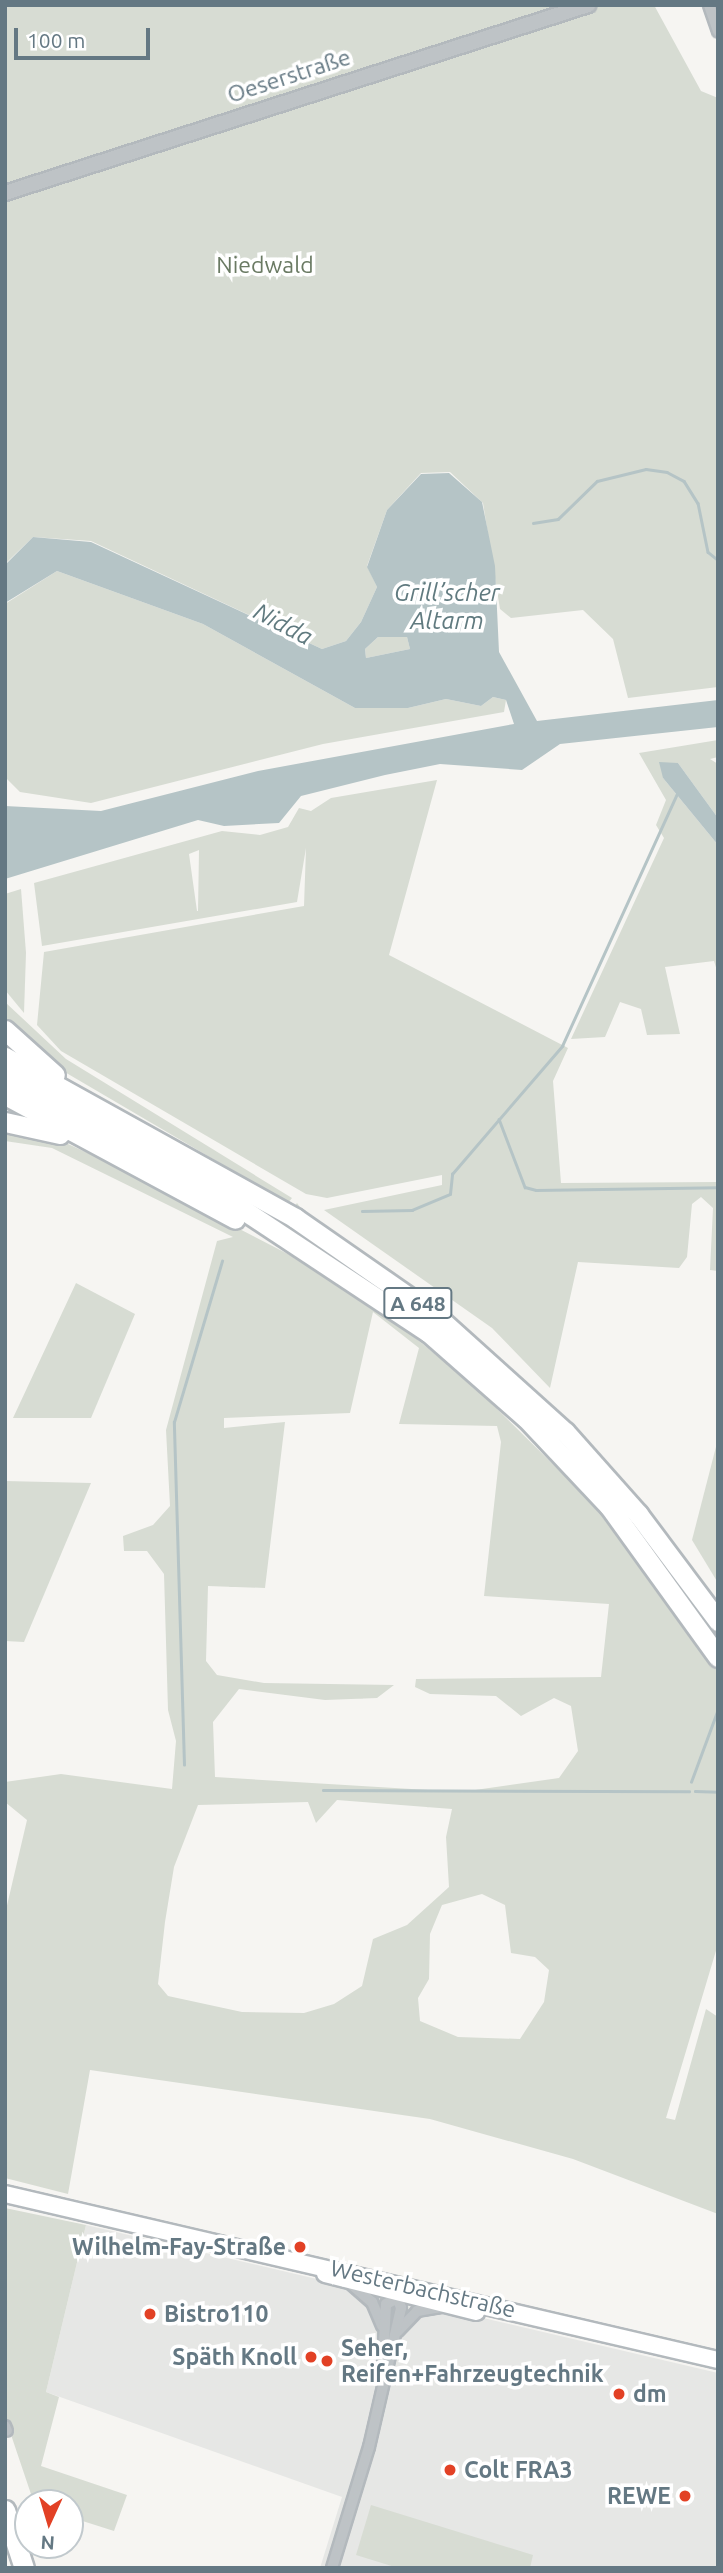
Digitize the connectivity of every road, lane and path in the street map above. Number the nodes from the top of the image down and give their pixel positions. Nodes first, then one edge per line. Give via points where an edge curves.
1 (587, 5) edge
2 (709, 5) edge
3 (718, 32) edge
4 (5, 193) edge
5 (5, 1030) edge
6 (5, 1057) edge
7 (5, 1076) edge
8 (5, 1095) edge
9 (79, 1097) junction
10 (5, 1122) edge
11 (159, 1180) junction
12 (376, 1292) junction
13 (718, 1621) edge
14 (718, 1657) edge
15 (5, 2194) edge
16 (280, 2258) junction
17 (388, 2280) junction
18 (349, 2282) junction
19 (423, 2289) junction
20 (399, 2296) junction
21 (447, 2307) junction
22 (382, 2326) junction
23 (566, 2326) junction
24 (392, 2343) junction
25 (718, 2360) edge
26 (383, 2375) junction
27 (5, 2510) edge
28 (24, 2568) edge
29 (332, 2568) edge

1 - 4 street, Oeserstraße
2 - 3 street
5 - 9 highway
6 - 9 highway, A 648
7 - 12 highway, A 648 via 242,1209
8 - 11 highway, A 648
9 - 13 highway, A 648 via 295,1218 436,1316 581,1449
10 - 11 highway, A 648 via 59,1133
11 - 12 highway, A 648
12 - 14 highway, A 648 via 481,1376 564,1456 609,1506
15 - 16 main road, Westerbachstraße
16 - 17 main road, Westerbachstraße
16 - 18 main road, Westerbachstraße
17 - 19 main road, Westerbachstraße
17 - 20 street
18 - 20 main road, Westerbachstraße
18 - 22 street via 372,2302
19 - 20 street
19 - 23 main road, Westerbachstraße
20 - 21 main road, Westerbachstraße
20 - 22 street via 386,2304
20 - 24 street
21 - 23 main road, Westerbachstraße
21 - 24 street via 412,2314
22 - 26 street
23 - 25 main road, Westerbachstraße
24 - 26 street
26 - 29 street via 369,2447
27 - 28 highway

